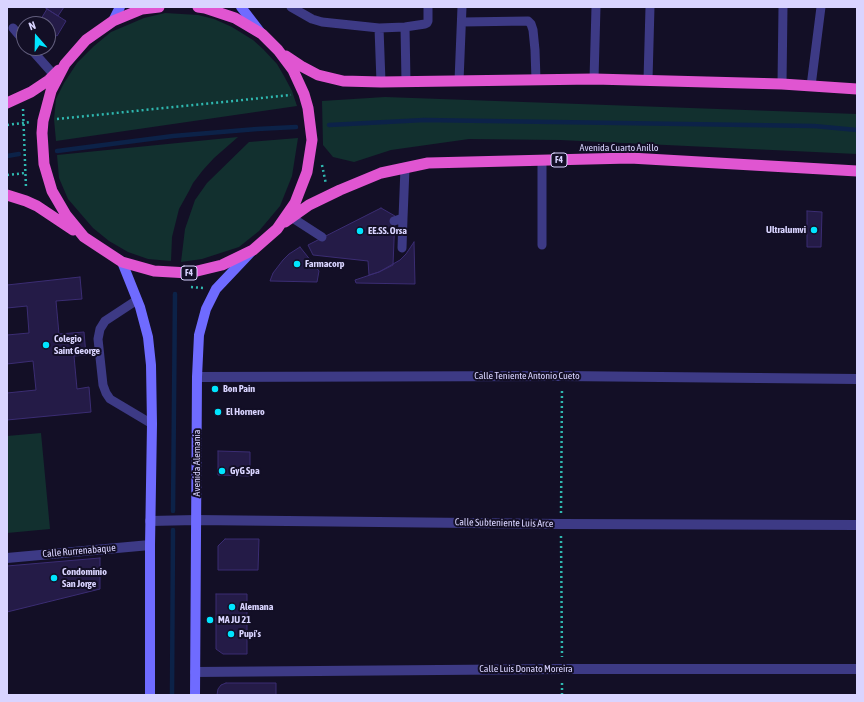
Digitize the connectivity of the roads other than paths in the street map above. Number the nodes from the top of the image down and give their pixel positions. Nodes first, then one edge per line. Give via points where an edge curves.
1 (120, 7) edge
2 (159, 7) edge
3 (198, 7) edge
4 (241, 7) edge
5 (291, 7) edge
6 (428, 7) edge
7 (462, 7) edge
8 (596, 7) edge
9 (650, 7) edge
10 (782, 7) edge
11 (821, 7) edge
12 (301, 10) edge
13 (113, 21) junction
14 (462, 22) junction
15 (405, 27) junction
16 (13, 28) dead end
17 (379, 28) junction
18 (16, 32) edge
19 (262, 34) junction
20 (278, 50) junction
21 (37, 56) edge
22 (65, 64) junction
23 (54, 75) junction
24 (594, 79) junction
25 (536, 80) junction
26 (648, 80) junction
27 (459, 81) junction
28 (381, 82) junction
29 (406, 82) junction
30 (782, 84) junction
31 (811, 86) junction
32 (857, 89) edge
33 (7, 103) edge
34 (542, 160) junction
35 (405, 168) junction
36 (857, 171) edge
37 (7, 195) edge
38 (291, 217) junction
39 (277, 229) junction
40 (84, 237) junction
41 (322, 238) dead end
42 (542, 245) dead end
43 (402, 248) dead end
44 (253, 250) junction
45 (122, 262) junction
46 (137, 300) junction
47 (197, 377) junction
48 (857, 379) edge
49 (152, 424) junction
50 (194, 520) junction
51 (153, 521) junction
52 (857, 525) edge
53 (150, 545) junction
54 (7, 558) edge
55 (857, 669) edge
56 (195, 672) junction
57 (150, 695) edge
58 (195, 695) edge

1 - 13 main road
2 - 13 highway, F4 via 142,10
3 - 19 highway, F4 via 235,18
4 - 19 main road
5 - 12 lane
6 - 15 lane via 427,23
7 - 14 lane
8 - 24 lane
9 - 26 lane
10 - 30 lane
11 - 31 lane
12 - 17 lane via 322,22
13 - 22 highway, F4 via 86,40
14 - 25 lane via 528,21 533,30
14 - 27 lane
15 - 17 lane
15 - 29 lane
16 - 18 lane
17 - 28 lane
19 - 20 highway, F4
20 - 28 highway, F4 via 318,75 343,81
20 - 39 highway, F4 via 293,70 304,94 312,140 308,172 296,202
21 - 23 lane
22 - 23 highway, F4
22 - 40 highway, F4 via 51,91 43,121 44,164 52,191 66,216
23 - 33 highway, F4 via 31,92
24 - 25 highway, F4
24 - 26 highway, F4
25 - 27 highway, F4
26 - 30 highway, F4
27 - 29 highway, F4
28 - 29 highway, F4
30 - 31 highway, F4
31 - 32 highway, F4
34 - 35 highway, Avenida Cuarto Anillo / F4 via 428,163
34 - 36 highway, Avenida Cuarto Anillo / F4 via 630,158
34 - 42 lane
35 - 38 highway, Avenida Cuarto Anillo / F4 via 381,173 328,195
35 - 43 lane via 398,220
37 - 40 highway, F4 via 37,206
38 - 39 highway, Avenida Cuarto Anillo / F4
38 - 41 lane
39 - 44 highway, F4
40 - 45 highway, F4
44 - 45 highway, F4 via 222,265 189,273 154,271
44 - 47 main road, Avenida Alemania via 216,289 206,310 199,335
45 - 46 main road
46 - 49 main road via 148,337
46 - 49 lane via 106,321 100,329 98,339 103,385 110,399
47 - 48 street, Calle Teniente Antonio Cueto via 562,376
47 - 50 main road, Avenida Alemania
49 - 51 main road
50 - 51 street, Calle Subteniente Luis Arce
50 - 52 street, Calle Subteniente Luis Arce
50 - 56 main road, Avenida Alemania
51 - 53 main road
53 - 54 street, Calle Rurrenabaque
53 - 57 main road
55 - 56 street, Calle Luis Donato Moreira
56 - 58 main road, Avenida Alemania

